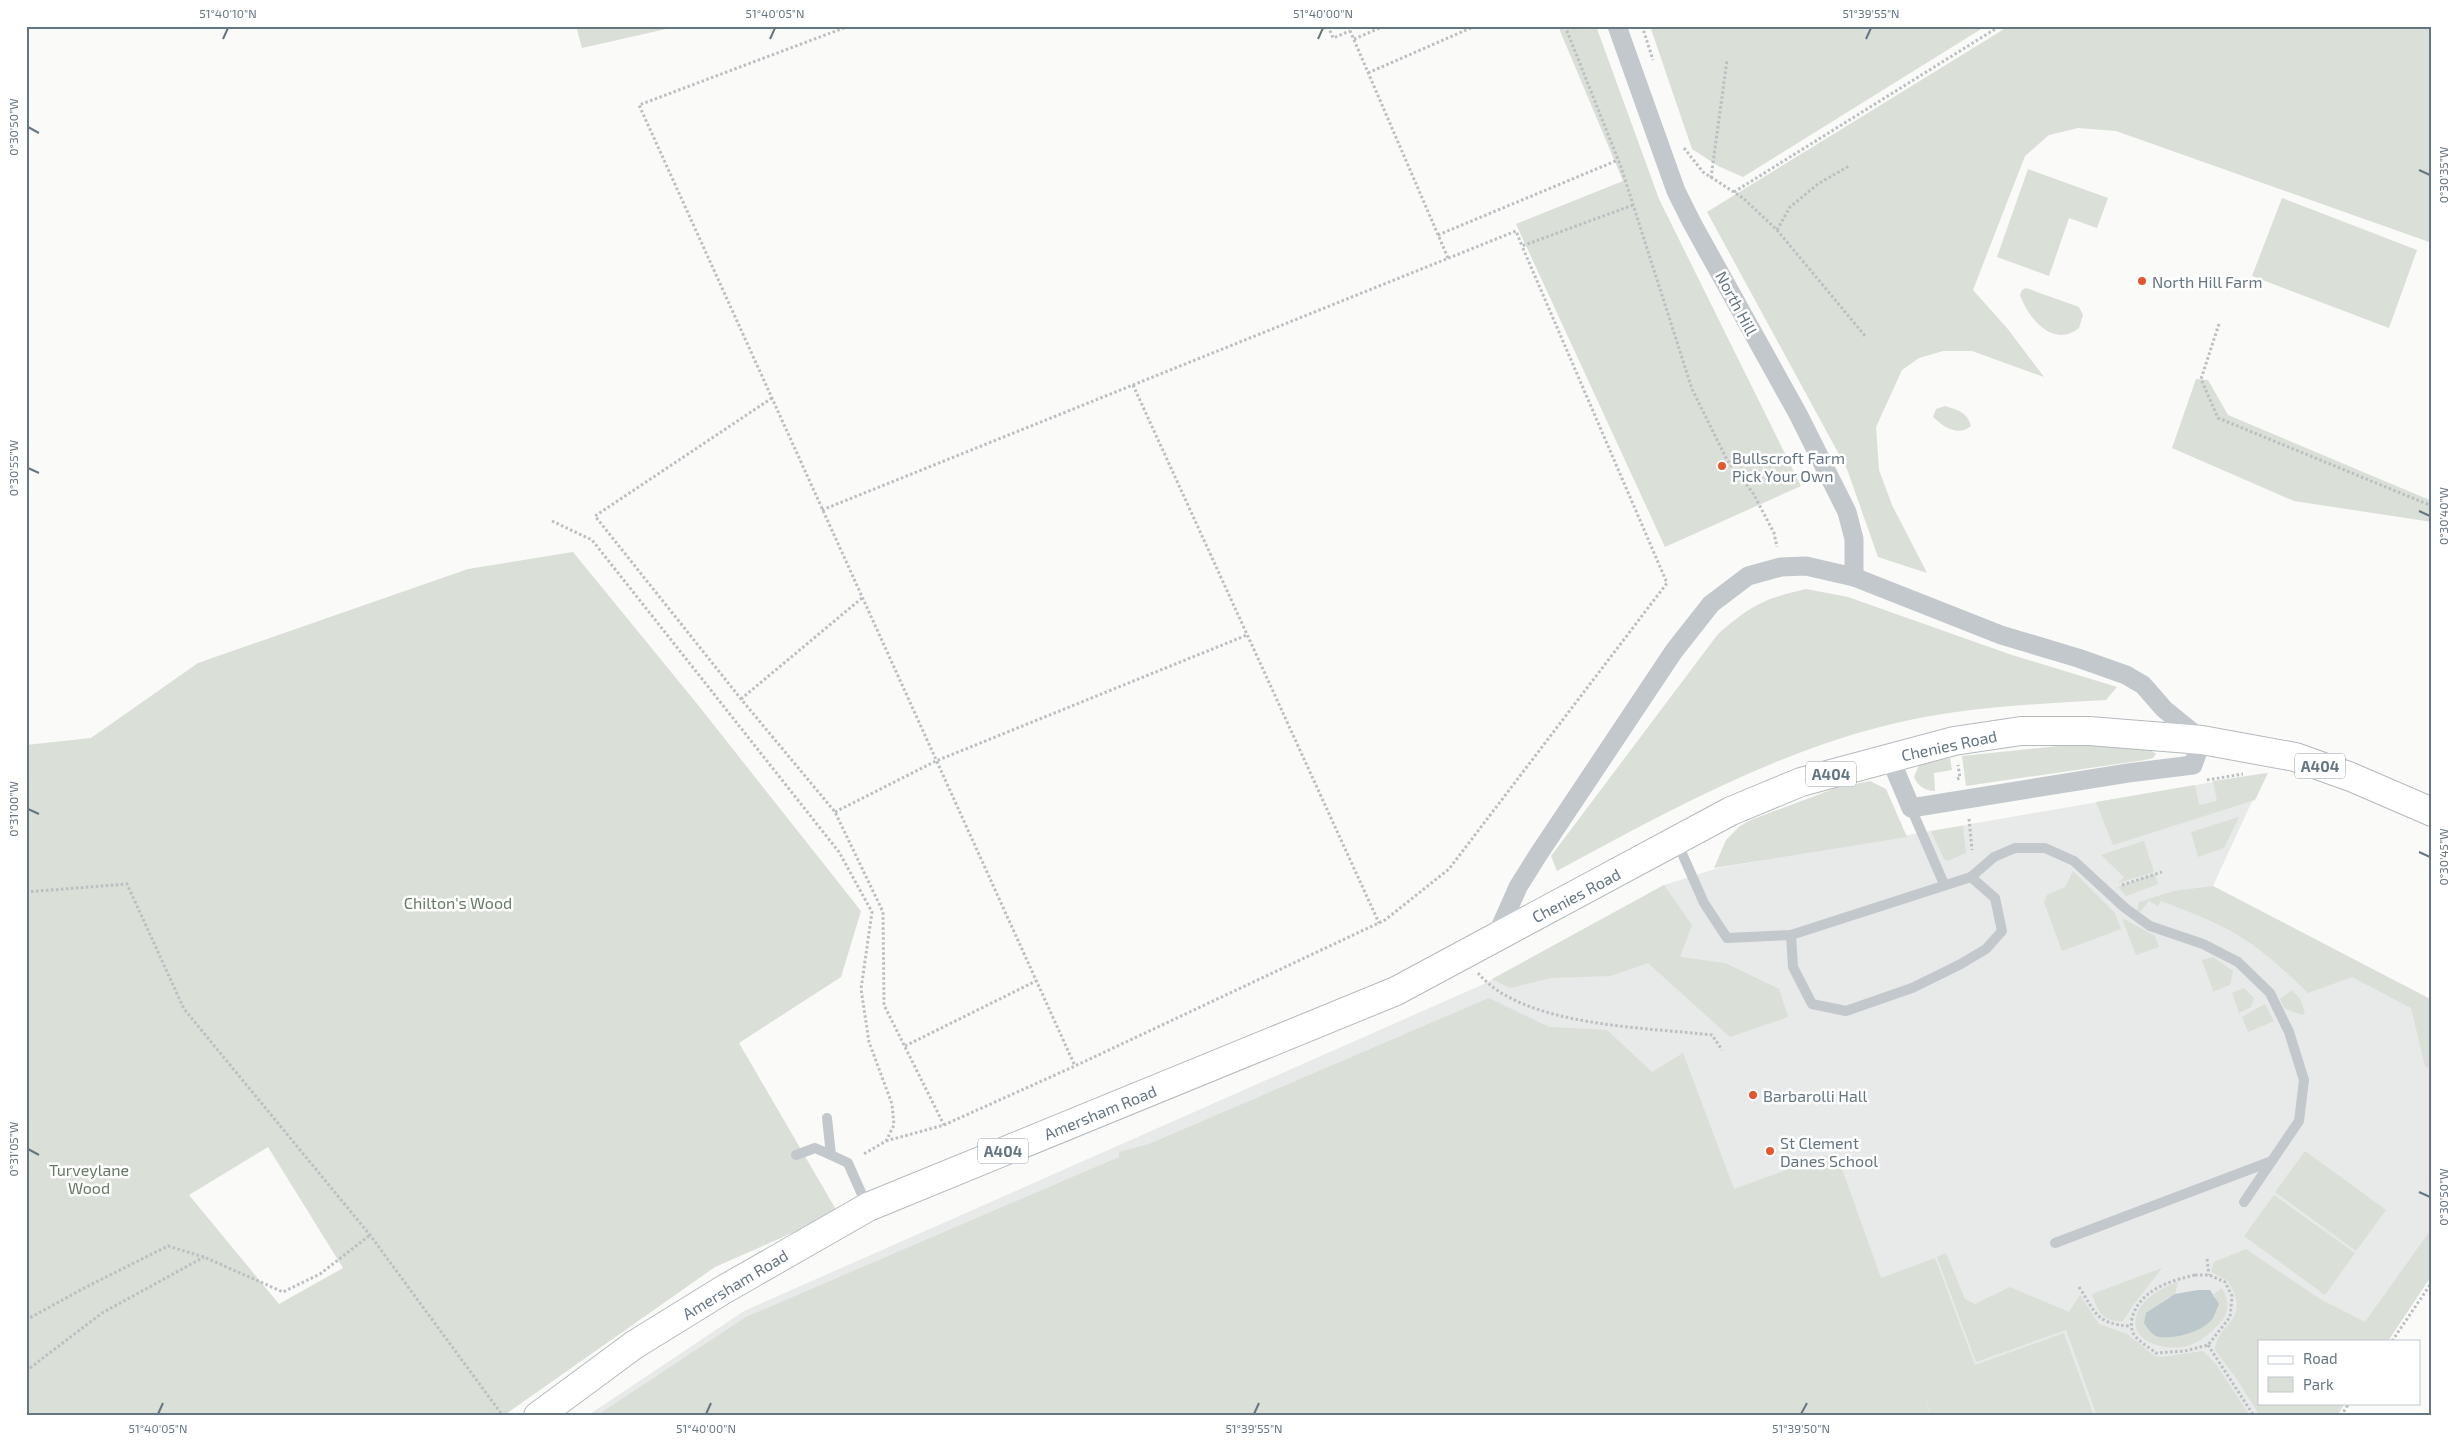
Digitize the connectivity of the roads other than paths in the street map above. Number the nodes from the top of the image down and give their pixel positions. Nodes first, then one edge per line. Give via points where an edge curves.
1 (1617, 26) edge
2 (1854, 577) junction
3 (2202, 740) junction
4 (1890, 758) junction
5 (1911, 808) junction
6 (2432, 812) edge
7 (1677, 842) junction
8 (1971, 876) junction
9 (1944, 884) junction
10 (1791, 936) junction
11 (1495, 938) junction
12 (827, 1118) dead end
13 (796, 1155) dead end
14 (831, 1155) junction
15 (2272, 1160) junction
16 (2244, 1202) dead end
17 (868, 1207) junction
18 (2055, 1243) dead end
19 (538, 1416) edge

1 - 2 street, North Hill via 1676,191 1798,414 1847,512 1854,539
2 - 3 street via 2001,635 2126,675 2143,685 2170,714
2 - 11 street via 1806,566 1781,567 1748,576 1711,604 1686,635 1538,855 1518,887
3 - 4 main road, Chenies Road / A404 via 2089,731 2021,731 1954,741
3 - 5 street via 2193,765
3 - 6 main road, Chenies Road / A404 via 2294,757 2352,777
4 - 5 street
4 - 7 main road, Chenies Road / A404 via 1801,782 1731,811
5 - 9 lane
7 - 10 lane via 1704,903 1727,938
7 - 11 main road, Chenies Road / A404
8 - 9 lane
8 - 10 lane via 1995,898 2002,932 1986,949 1912,988 1846,1011 1812,1004 1793,967
8 - 15 lane via 1994,858 2015,848 2045,848 2074,861 2125,908 2150,926 2203,944 2238,962 2270,993 2289,1032 2304,1080 2299,1120
9 - 10 lane
11 - 17 main road, Amersham Road / A404 via 1396,991
12 - 14 lane
13 - 14 lane via 815,1148
14 - 17 lane via 848,1163
15 - 16 lane
15 - 18 lane
17 - 19 main road, Amersham Road / A404 via 634,1345

